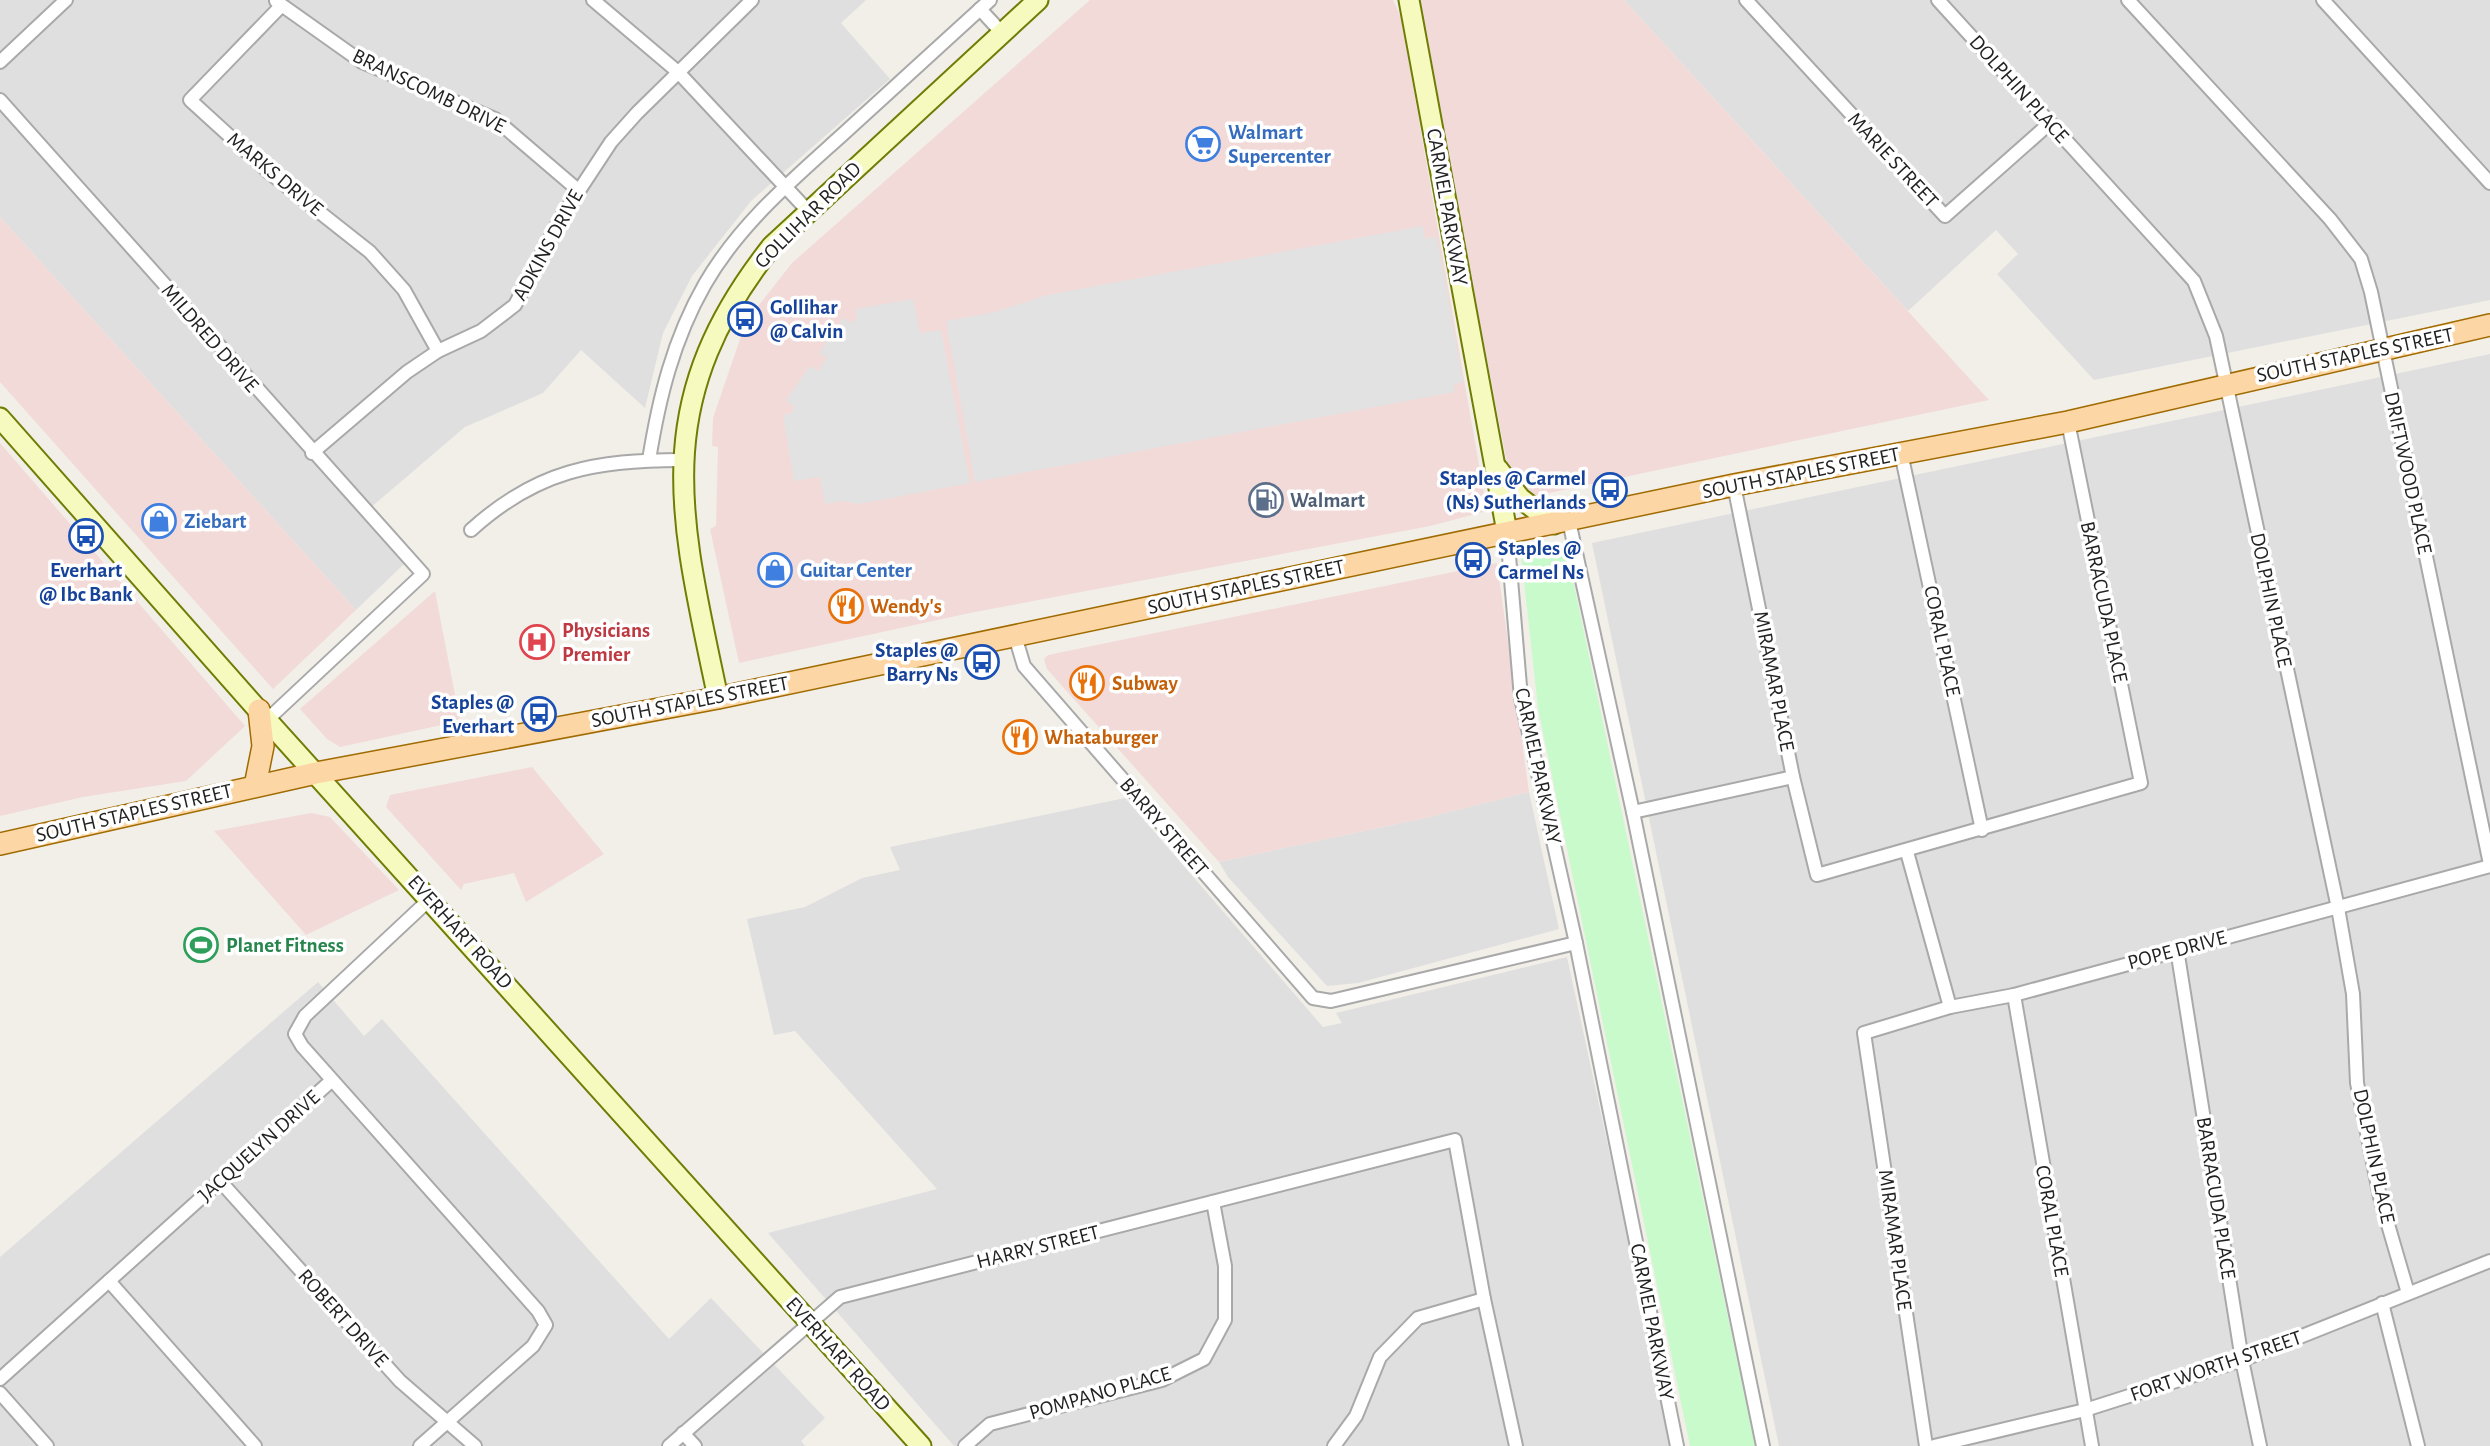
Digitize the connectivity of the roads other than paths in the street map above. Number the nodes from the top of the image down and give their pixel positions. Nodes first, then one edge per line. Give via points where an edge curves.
1 (66, 0) edge
2 (593, 0) edge
3 (752, 0) edge
4 (990, 0) edge
5 (1038, 0) edge
6 (1409, 0) edge
7 (1746, 0) edge
8 (1938, 0) edge
9 (2129, 0) edge
10 (2323, 0) edge
11 (278, 3) edge
12 (980, 9) junction
13 (1002, 33) junction
14 (0, 62) edge
15 (678, 72) junction
16 (0, 100) edge
17 (2050, 122) junction
18 (2490, 183) edge
19 (785, 187) junction
20 (578, 190) junction
21 (808, 211) junction
22 (2490, 326) edge
23 (2382, 348) junction
24 (438, 351) junction
25 (2224, 384) junction
26 (0, 418) edge
27 (2068, 422) junction
28 (312, 453) junction
29 (1901, 453) junction
30 (649, 460) junction
31 (682, 460) junction
32 (1495, 465) junction
33 (1734, 485) junction
34 (1561, 522) junction
35 (471, 530) dead end
36 (1507, 532) junction
37 (1015, 636) junction
38 (718, 698) junction
39 (263, 715) junction
40 (316, 773) junction
41 (1793, 777) junction
42 (255, 786) junction
43 (1633, 812) junction
44 (1982, 830) junction
45 (0, 844) edge
46 (1906, 852) junction
47 (2490, 865) edge
48 (430, 899) junction
49 (2337, 908) junction
50 (1576, 943) junction
51 (2177, 949) junction
52 (2014, 995) junction
53 (1950, 1007) junction
54 (1864, 1033) joint
55 (331, 1080) junction
56 (220, 1181) junction
57 (1213, 1202) junction
58 (2490, 1261) edge
59 (109, 1282) junction
60 (2408, 1293) junction
61 (1483, 1299) junction
62 (2382, 1303) junction
63 (810, 1322) junction
64 (2242, 1360) junction
65 (0, 1379) edge
66 (0, 1393) edge
67 (2085, 1410) junction
68 (447, 1421) junction
69 (683, 1433) junction
70 (47, 1446) edge
71 (255, 1446) edge
72 (419, 1446) edge
73 (475, 1446) edge
74 (669, 1446) edge
75 (695, 1446) edge
76 (921, 1446) edge
77 (965, 1446) edge
78 (1334, 1446) edge
79 (1516, 1446) edge
80 (1677, 1446) edge
81 (1763, 1446) edge
82 (1926, 1446) edge
83 (1934, 1446) edge
84 (2092, 1446) edge
85 (2260, 1446) edge
86 (2418, 1446) edge

1 - 14 street
2 - 15 street
3 - 15 street, ADKINS DRIVE
4 - 12 street
5 - 13 main road, GOLLIHAR ROAD
6 - 32 main road, CARMEL PARKWAY
7 - 17 street, MARIE STREET via 1945,216
8 - 17 street, DOLPHIN PLACE
9 - 23 street, DRIFTWOOD PLACE via 2330,219 2361,259
10 - 18 street
11 - 20 street, BRANSCOMB DRIVE via 362,62 495,119
11 - 24 street, MARKS DRIVE via 190,100 271,173 370,252 404,290
12 - 13 street
12 - 19 street
13 - 21 main road, GOLLIHAR ROAD
15 - 19 street
15 - 20 street, ADKINS DRIVE via 611,142
16 - 28 street, MILDRED DRIVE
17 - 25 street, DOLPHIN PLACE via 2194,281 2216,336
19 - 21 street
19 - 30 street via 747,225 693,307 665,377
20 - 24 street, ADKINS DRIVE via 515,305 481,331
21 - 31 main road, GOLLIHAR ROAD via 749,275 714,335 690,408
22 - 23 main road, SOUTH STAPLES STREET
23 - 25 main road, SOUTH STAPLES STREET
23 - 47 street, DRIFTWOOD PLACE
24 - 28 street, ADKINS DRIVE via 383,389
25 - 27 main road, SOUTH STAPLES STREET
25 - 49 street, DOLPHIN PLACE
26 - 39 main road, EVERHART ROAD
27 - 29 main road, SOUTH STAPLES STREET
27 - 44 street, BARRACUDA PLACE via 2141,783
28 - 39 street, MILDRED DRIVE via 423,574
29 - 33 main road, SOUTH STAPLES STREET
29 - 44 street, CORAL PLACE
30 - 31 street
30 - 35 street via 564,472 524,489
31 - 38 main road, GOLLIHAR ROAD via 691,569
32 - 34 main road via 1520,498
32 - 36 main road, CARMEL PARKWAY
33 - 34 main road, SOUTH STAPLES STREET
33 - 41 street, MIRAMAR PLACE
34 - 36 main road, SOUTH STAPLES STREET
34 - 43 street
36 - 37 main road, SOUTH STAPLES STREET
36 - 50 street, CARMEL PARKWAY via 1521,698
37 - 38 main road, SOUTH STAPLES STREET
37 - 50 street, BARRY STREET via 1024,666 1313,998 1331,1001
38 - 40 main road, SOUTH STAPLES STREET
39 - 40 main road, EVERHART ROAD
39 - 42 main road
40 - 42 main road, SOUTH STAPLES STREET
40 - 48 main road, EVERHART ROAD
41 - 43 street
41 - 46 street, MIRAMAR PLACE via 1817,876
42 - 45 main road, SOUTH STAPLES STREET
43 - 81 street
44 - 46 street
46 - 53 street
47 - 49 street, POPE DRIVE
48 - 55 street, JACQUELYN DRIVE via 305,1016 295,1034
48 - 63 main road, EVERHART ROAD
49 - 51 street, POPE DRIVE
49 - 60 street, DOLPHIN PLACE via 2353,994 2357,1083 2380,1197
50 - 80 street, CARMEL PARKWAY
51 - 52 street, POPE DRIVE
51 - 64 street, BARRACUDA PLACE
52 - 53 street, POPE DRIVE
52 - 67 street, CORAL PLACE
53 - 54 street, POPE DRIVE
54 - 82 street, MIRAMAR PLACE
55 - 56 street, JACQUELYN DRIVE
55 - 68 street via 546,1325 533,1346
56 - 59 street, JACQUELYN DRIVE
56 - 68 street, ROBERT DRIVE via 400,1381
57 - 61 street, HARRY STREET via 1455,1140
57 - 63 street, HARRY STREET via 840,1297
57 - 77 street, POMPANO PLACE via 1225,1266 1225,1320 1204,1359 1162,1380 990,1424
58 - 60 street, FORT WORTH STREET
59 - 65 street, JACQUELYN DRIVE
59 - 71 street
60 - 62 street, FORT WORTH STREET
61 - 78 street via 1418,1318 1380,1357 1356,1416
61 - 79 street
62 - 64 street, FORT WORTH STREET
62 - 86 street
63 - 69 street, HARRY STREET
63 - 76 main road, EVERHART ROAD
64 - 67 street, FORT WORTH STREET
64 - 85 street, BARRACUDA PLACE
66 - 70 street
67 - 83 street, FORT WORTH STREET
67 - 84 street, CORAL PLACE
68 - 72 street
68 - 73 street, ROBERT DRIVE
69 - 74 street, HARRY STREET
69 - 75 street

